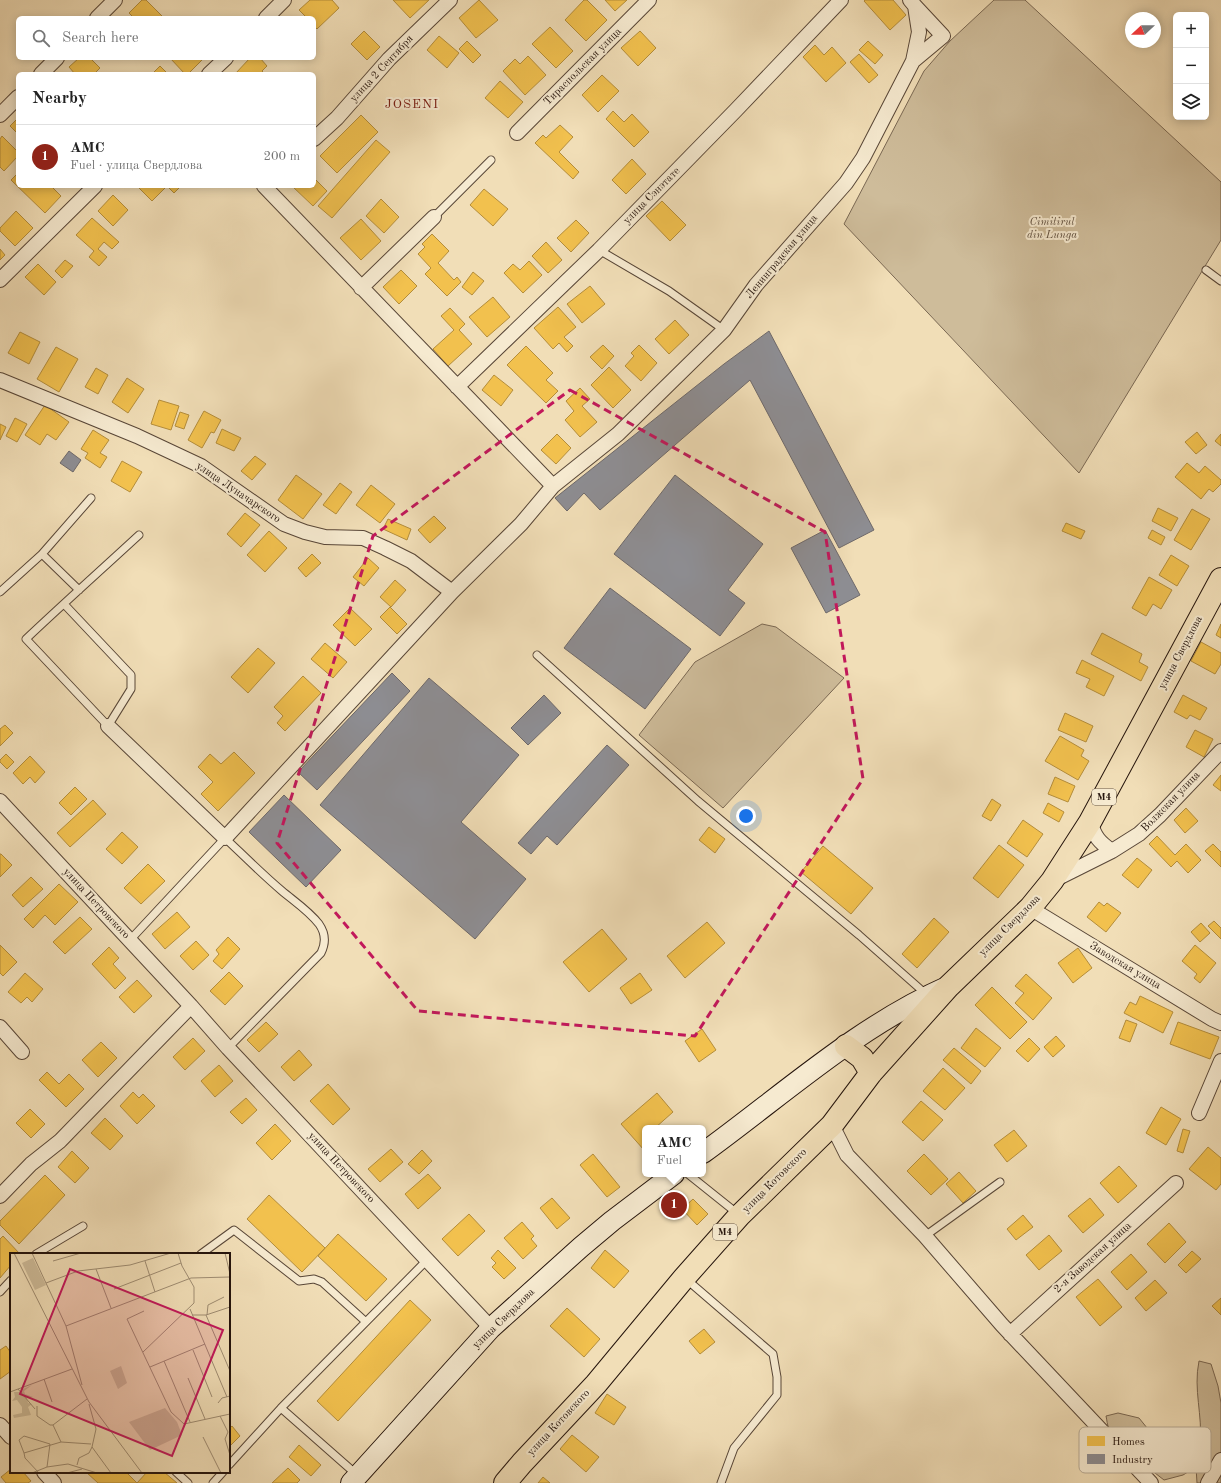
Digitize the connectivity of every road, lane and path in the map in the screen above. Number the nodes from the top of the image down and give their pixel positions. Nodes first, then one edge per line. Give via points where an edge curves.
1 (115, 0) edge
2 (284, 0) edge
3 (450, 0) edge
4 (649, 0) edge
5 (841, 0) edge
6 (912, 3) edge
7 (99, 16) edge
8 (268, 16) edge
9 (55, 60) edge
10 (224, 60) edge
11 (913, 61) junction
12 (43, 72) edge
13 (211, 72) edge
14 (16, 99) edge
15 (0, 115) edge
16 (517, 134) dead end
17 (316, 137) edge
18 (491, 160) dead end
19 (93, 188) edge
20 (266, 188) edge
21 (434, 217) joint
22 (599, 250) junction
23 (1206, 270) dead end
24 (0, 280) edge
25 (1221, 281) edge
26 (361, 288) junction
27 (724, 330) junction
28 (0, 380) edge
29 (458, 387) junction
30 (553, 486) junction
31 (91, 498) dead end
32 (138, 535) dead end
33 (42, 554) junction
34 (1221, 579) edge
35 (79, 590) junction
36 (0, 592) edge
37 (452, 592) junction
38 (64, 604) junction
39 (537, 655) dead end
40 (108, 726) junction
41 (1221, 750) edge
42 (0, 802) edge
43 (1090, 822) junction
44 (225, 838) junction
45 (1112, 851) junction
46 (1052, 881) junction
47 (1030, 908) junction
48 (130, 940) junction
49 (949, 986) junction
50 (927, 996) junction
51 (191, 1006) junction
52 (1221, 1023) edge
53 (0, 1028) edge
54 (846, 1046) junction
55 (228, 1048) junction
56 (22, 1052) dead end
57 (1221, 1061) edge
58 (871, 1073) junction
59 (1199, 1113) dead end
60 (832, 1124) junction
61 (706, 1151) edge
62 (670, 1177) edge
63 (692, 1177) edge
64 (1000, 1182) dead end
65 (1176, 1183) dead end
66 (0, 1196) edge
67 (739, 1216) junction
68 (83, 1226) dead end
69 (925, 1236) junction
70 (38, 1253) edge
71 (202, 1253) edge
72 (427, 1260) junction
73 (684, 1278) junction
74 (10, 1281) edge
75 (0, 1292) edge
76 (366, 1322) junction
77 (491, 1328) junction
78 (1010, 1334) junction
79 (281, 1408) junction
80 (0, 1425) edge
81 (1098, 1427) edge
82 (10, 1436) edge
83 (1221, 1460) edge
84 (230, 1464) edge
85 (45, 1473) edge
86 (177, 1473) edge
87 (222, 1473) edge
88 (1142, 1473) edge
89 (355, 1479) edge
90 (54, 1483) edge
91 (188, 1483) edge
92 (213, 1483) edge
93 (505, 1483) edge
94 (721, 1483) edge
95 (1151, 1483) edge
96 (1208, 1483) edge

1 - 7 street
2 - 8 street
3 - 17 street, улица 2 Сентября via 389,59
4 - 16 street, Тираспольская улица
5 - 22 street, улица Сэнэтате
6 - 11 street, Ленинградская улица via 919,32
6 - 11 street via 943,36
9 - 12 street
10 - 13 street
11 - 27 street, Ленинградская улица via 863,158 846,183 756,285
14 - 15 street
18 - 21 lane
19 - 24 street
20 - 26 street
21 - 26 street
22 - 27 lane via 669,292
22 - 29 street, улица Сэнэтате
23 - 25 lane
26 - 29 street
27 - 30 street, Ленинградская улица via 618,434
28 - 37 street, улица Луначарского via 137,436 201,466 284,524 326,537 363,538 385,548 411,561
29 - 30 street
30 - 37 street via 521,524
31 - 33 lane
32 - 35 lane
33 - 35 lane
33 - 36 lane
34 - 43 highway, улица Свердлова / M4
35 - 38 lane
37 - 44 street
38 - 40 lane via 131,675 131,689
38 - 40 lane via 26,639
39 - 50 lane via 698,800 859,935
40 - 44 street
41 - 45 street, Волжская улица via 1160,815 1139,834
42 - 48 street, улица Петровского
43 - 45 street via 1095,836
43 - 46 highway, улица Свердлова / M4
44 - 48 lane
44 - 55 lane via 251,864 308,912 319,924 324,934 325,945 321,953
45 - 46 street, Волжская улица
46 - 47 highway, улица Свердлова / M4
47 - 49 highway, улица Свердлова / M4
47 - 52 street, Заводская улица
48 - 51 street, улица Петровского
49 - 50 street, улица Свердлова
49 - 58 highway, улица Котовского / M4
50 - 54 street, улица Свердлова
51 - 55 street, улица Петровского
51 - 66 street via 60,1142 31,1164
53 - 56 street
54 - 58 highway via 862,1058
54 - 61 street, улица Свердлова
55 - 72 street, улица Петровского
57 - 59 street
58 - 60 highway, улица Котовского / M4
60 - 67 highway, улица Котовского / M4
60 - 69 street via 847,1155
62 - 77 street, улица Свердлова via 612,1221
63 - 67 lane
64 - 69 lane
65 - 78 street, 2-я Заводская улица
67 - 73 highway, улица Котовского / M4
68 - 70 lane
69 - 78 street
71 - 76 lane via 234,1230 299,1281 314,1279 322,1282
72 - 76 lane
72 - 77 street, улица Петровского
73 - 93 highway, улица Котовского / M4 via 596,1384
73 - 94 lane via 773,1354 777,1395 734,1448
74 - 75 lane
76 - 79 lane
77 - 89 street, улица Свердлова
78 - 81 street
79 - 84 lane
79 - 89 lane
80 - 82 street
83 - 96 street
85 - 90 street
86 - 91 lane
87 - 92 lane
88 - 95 street

